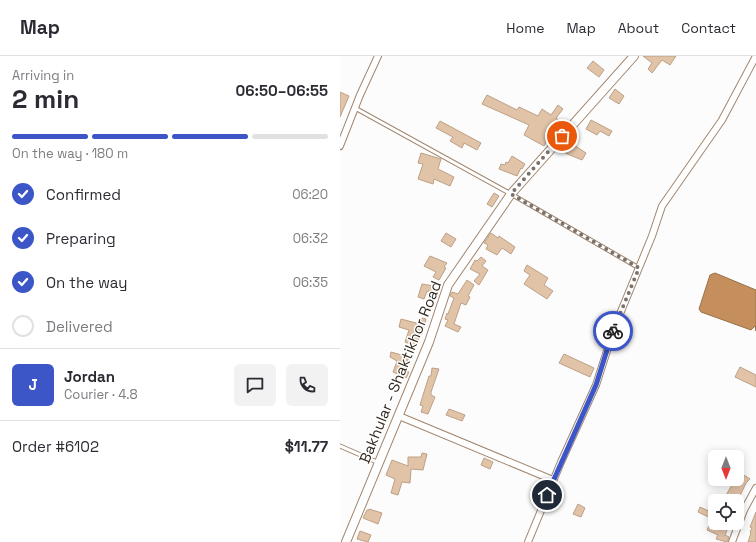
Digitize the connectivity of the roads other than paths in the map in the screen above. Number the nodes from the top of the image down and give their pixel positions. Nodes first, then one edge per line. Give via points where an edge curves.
1 (378, 56) edge
2 (634, 56) edge
3 (756, 56) edge
4 (355, 108) junction
5 (340, 146) edge
6 (511, 194) junction
7 (639, 268) junction
8 (399, 416) junction
9 (340, 446) edge
10 (379, 464) junction
11 (553, 480) junction
12 (756, 488) edge
13 (346, 542) edge
14 (528, 542) edge
15 (732, 542) edge

1 - 4 street
2 - 6 street, Bakhular - Shaktikhor Road
3 - 7 street via 722,120 662,206
4 - 5 street
4 - 6 lane
6 - 7 lane
6 - 8 street, Bakhular - Shaktikhor Road via 448,285 429,342
7 - 11 street via 615,326 596,385
8 - 10 street, Bakhular - Shaktikhor Road
8 - 11 street
9 - 10 lane
10 - 13 street, Bakhular - Shaktikhor Road
11 - 14 street
12 - 15 street via 744,510

